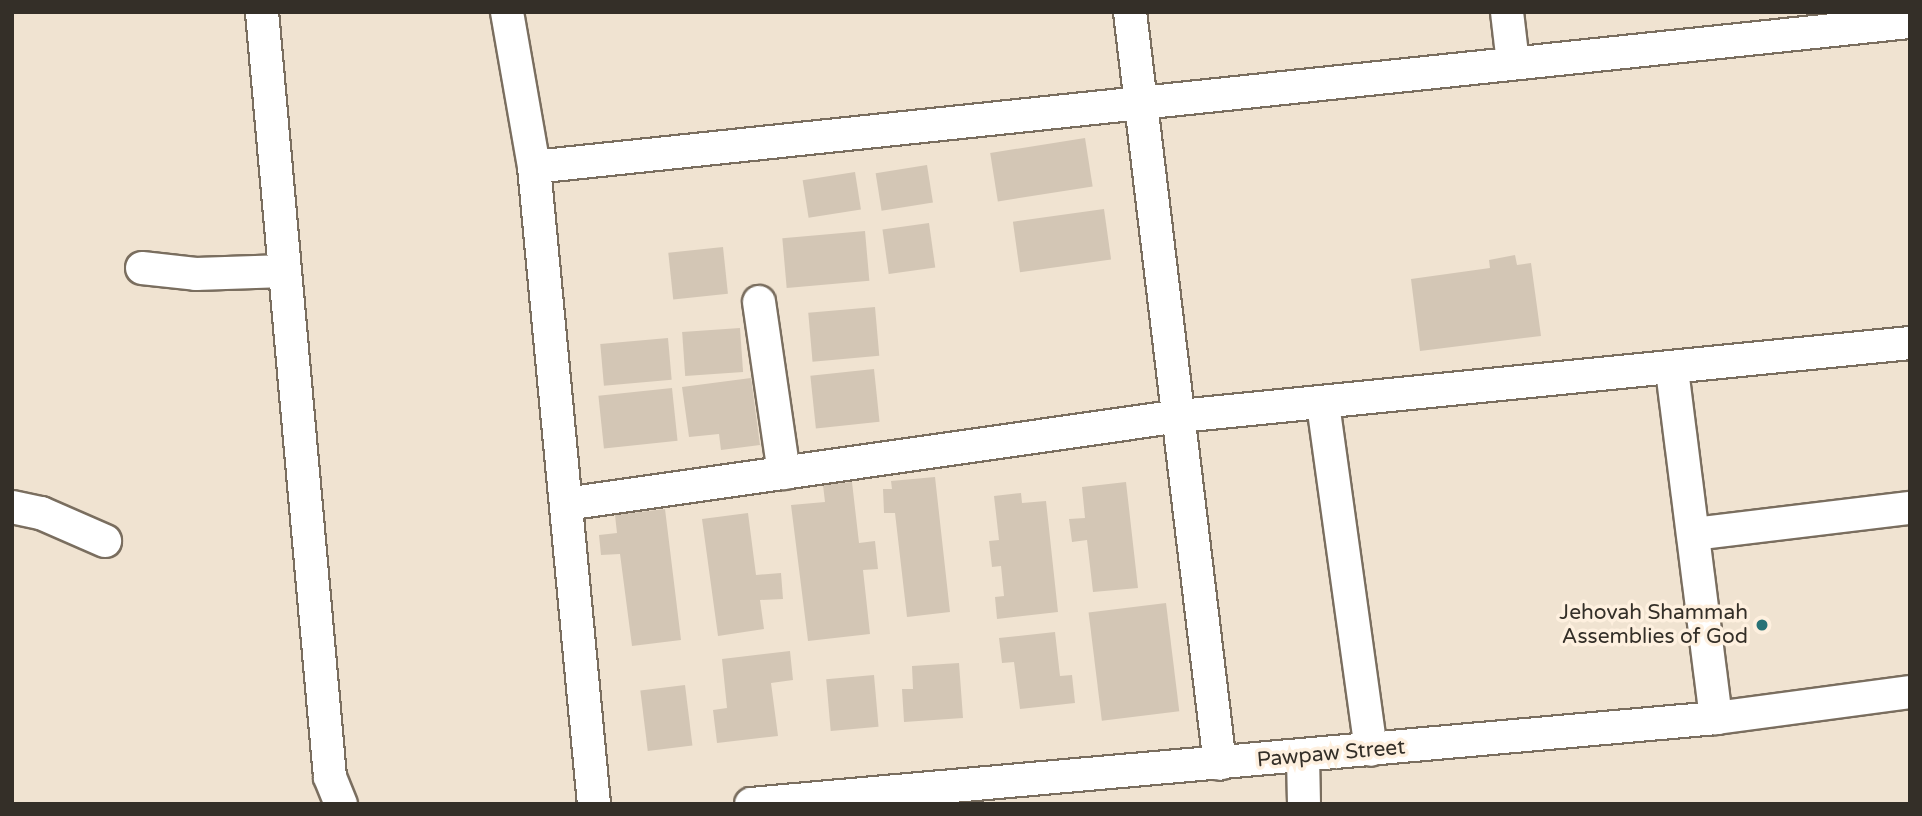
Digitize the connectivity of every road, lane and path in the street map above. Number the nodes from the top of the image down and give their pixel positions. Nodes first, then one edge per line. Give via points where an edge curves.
1 (262, 12) edge
2 (506, 12) edge
3 (1130, 12) edge
4 (1507, 12) edge
5 (1910, 22) edge
6 (1513, 63) junction
7 (1139, 103) junction
8 (534, 167) junction
9 (142, 268) dead end
10 (285, 271) junction
11 (759, 302) dead end
12 (1910, 343) edge
13 (1672, 369) junction
14 (1323, 404) junction
15 (1180, 416) junction
16 (784, 473) junction
17 (566, 504) junction
18 (12, 507) edge
19 (1910, 508) edge
20 (1695, 534) junction
21 (105, 541) dead end
22 (1910, 692) edge
23 (1716, 718) junction
24 (1371, 750) junction
25 (1303, 756) junction
26 (1220, 764) junction
27 (341, 804) edge
28 (594, 804) edge
29 (751, 804) edge
30 (1304, 804) edge

1 - 10 street
2 - 8 street
3 - 7 street
4 - 6 street
5 - 6 street
6 - 7 street
7 - 8 street
7 - 15 street
8 - 17 street
9 - 10 street via 197,274
10 - 27 street via 330,777
11 - 16 street
12 - 13 street
13 - 14 street
13 - 20 street
14 - 15 street
14 - 24 street
15 - 16 street
15 - 26 street
16 - 17 street
17 - 28 street
18 - 21 street via 41,513
19 - 20 street
20 - 23 street
22 - 23 street, Pawpaw Street
23 - 24 street, Pawpaw Street
24 - 25 street, Pawpaw Street
25 - 26 street, Pawpaw Street
25 - 30 street
26 - 29 street, Pawpaw Street

